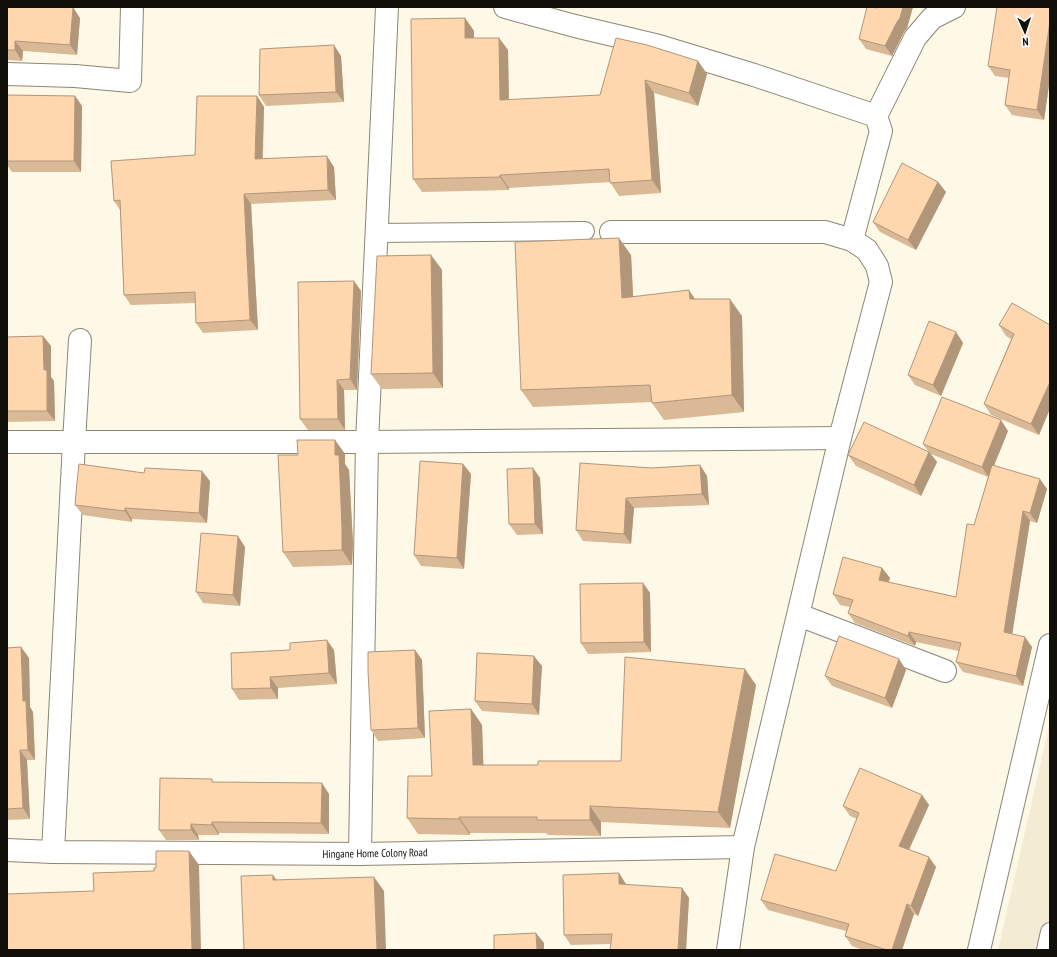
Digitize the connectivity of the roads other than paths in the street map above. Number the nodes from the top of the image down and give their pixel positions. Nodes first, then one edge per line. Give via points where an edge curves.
1 (132, 7) edge
2 (387, 7) edge
3 (505, 7) edge
4 (954, 7) edge
5 (7, 74) edge
6 (876, 116) junction
7 (585, 231) dead end
8 (611, 232) dead end
9 (376, 233) junction
10 (852, 240) junction
11 (80, 340) dead end
12 (840, 438) junction
13 (7, 442) edge
14 (74, 442) junction
15 (367, 442) junction
16 (799, 615) junction
17 (1050, 645) edge
18 (945, 671) dead end
19 (743, 847) junction
20 (7, 850) edge
21 (53, 852) junction
22 (360, 854) junction
23 (1050, 932) edge
24 (728, 950) edge
25 (979, 950) edge
26 (1046, 950) edge

1 - 5 street via 130,81
2 - 9 street
3 - 6 street via 659,46
4 - 6 street via 932,18 914,38
6 - 10 street via 881,131
7 - 9 lane
8 - 10 street via 825,232
9 - 15 street
10 - 12 street via 867,250 877,266 881,282
11 - 14 street
12 - 15 street
12 - 16 street
13 - 14 street
14 - 15 street
14 - 21 street
15 - 22 street
16 - 18 street
16 - 19 street
17 - 25 street
19 - 22 street, Hingane Home Colony Road
19 - 24 street
20 - 21 street, Hingane Home Colony Road
21 - 22 street, Hingane Home Colony Road
23 - 26 lane

